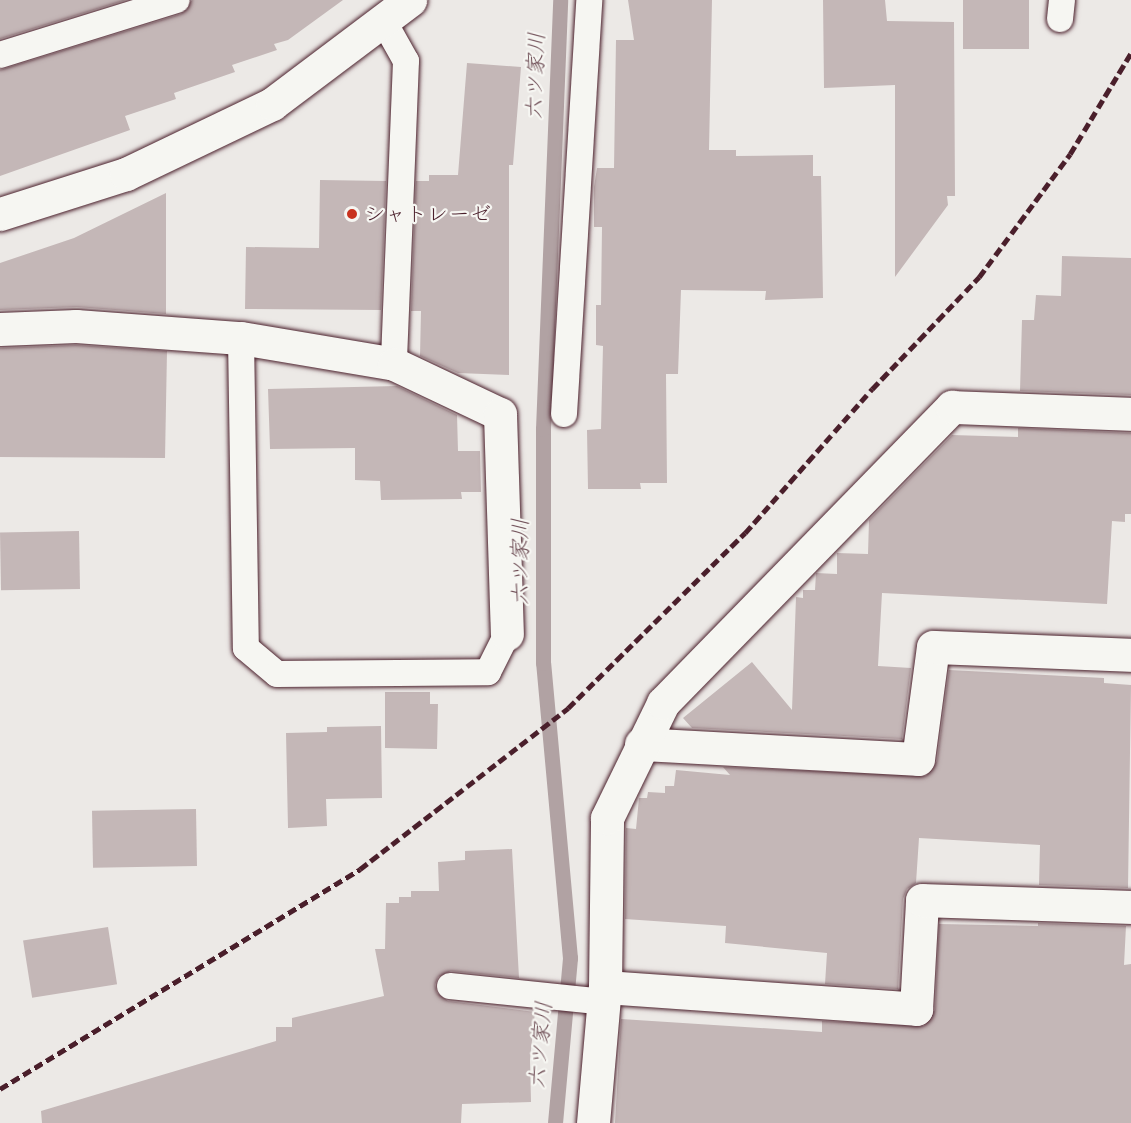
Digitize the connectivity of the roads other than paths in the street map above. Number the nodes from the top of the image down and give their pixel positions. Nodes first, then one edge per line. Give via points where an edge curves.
1 (177, 0) edge
2 (410, 0) edge
3 (589, 0) edge
4 (383, 20) junction
5 (0, 55) edge
6 (0, 214) edge
7 (0, 329) edge
8 (241, 338) junction
9 (394, 364) junction
10 (564, 414) dead end
11 (1131, 414) edge
12 (507, 634) joint
13 (1131, 656) edge
14 (641, 744) junction
15 (1131, 907) edge
16 (450, 986) dead end
17 (605, 995) junction
18 (593, 1123) edge

1 - 5 lane
2 - 4 street
3 - 10 lane
4 - 6 street via 272,104 126,174
4 - 9 lane via 406,61
7 - 8 street via 76,326
8 - 9 street
8 - 12 lane via 246,648 277,674 488,672
9 - 12 street via 500,414
11 - 14 street via 951,407 663,703
13 - 14 street via 933,647 918,759
14 - 17 street via 607,818
15 - 17 street via 922,900 915,1009
16 - 17 lane
17 - 18 street

